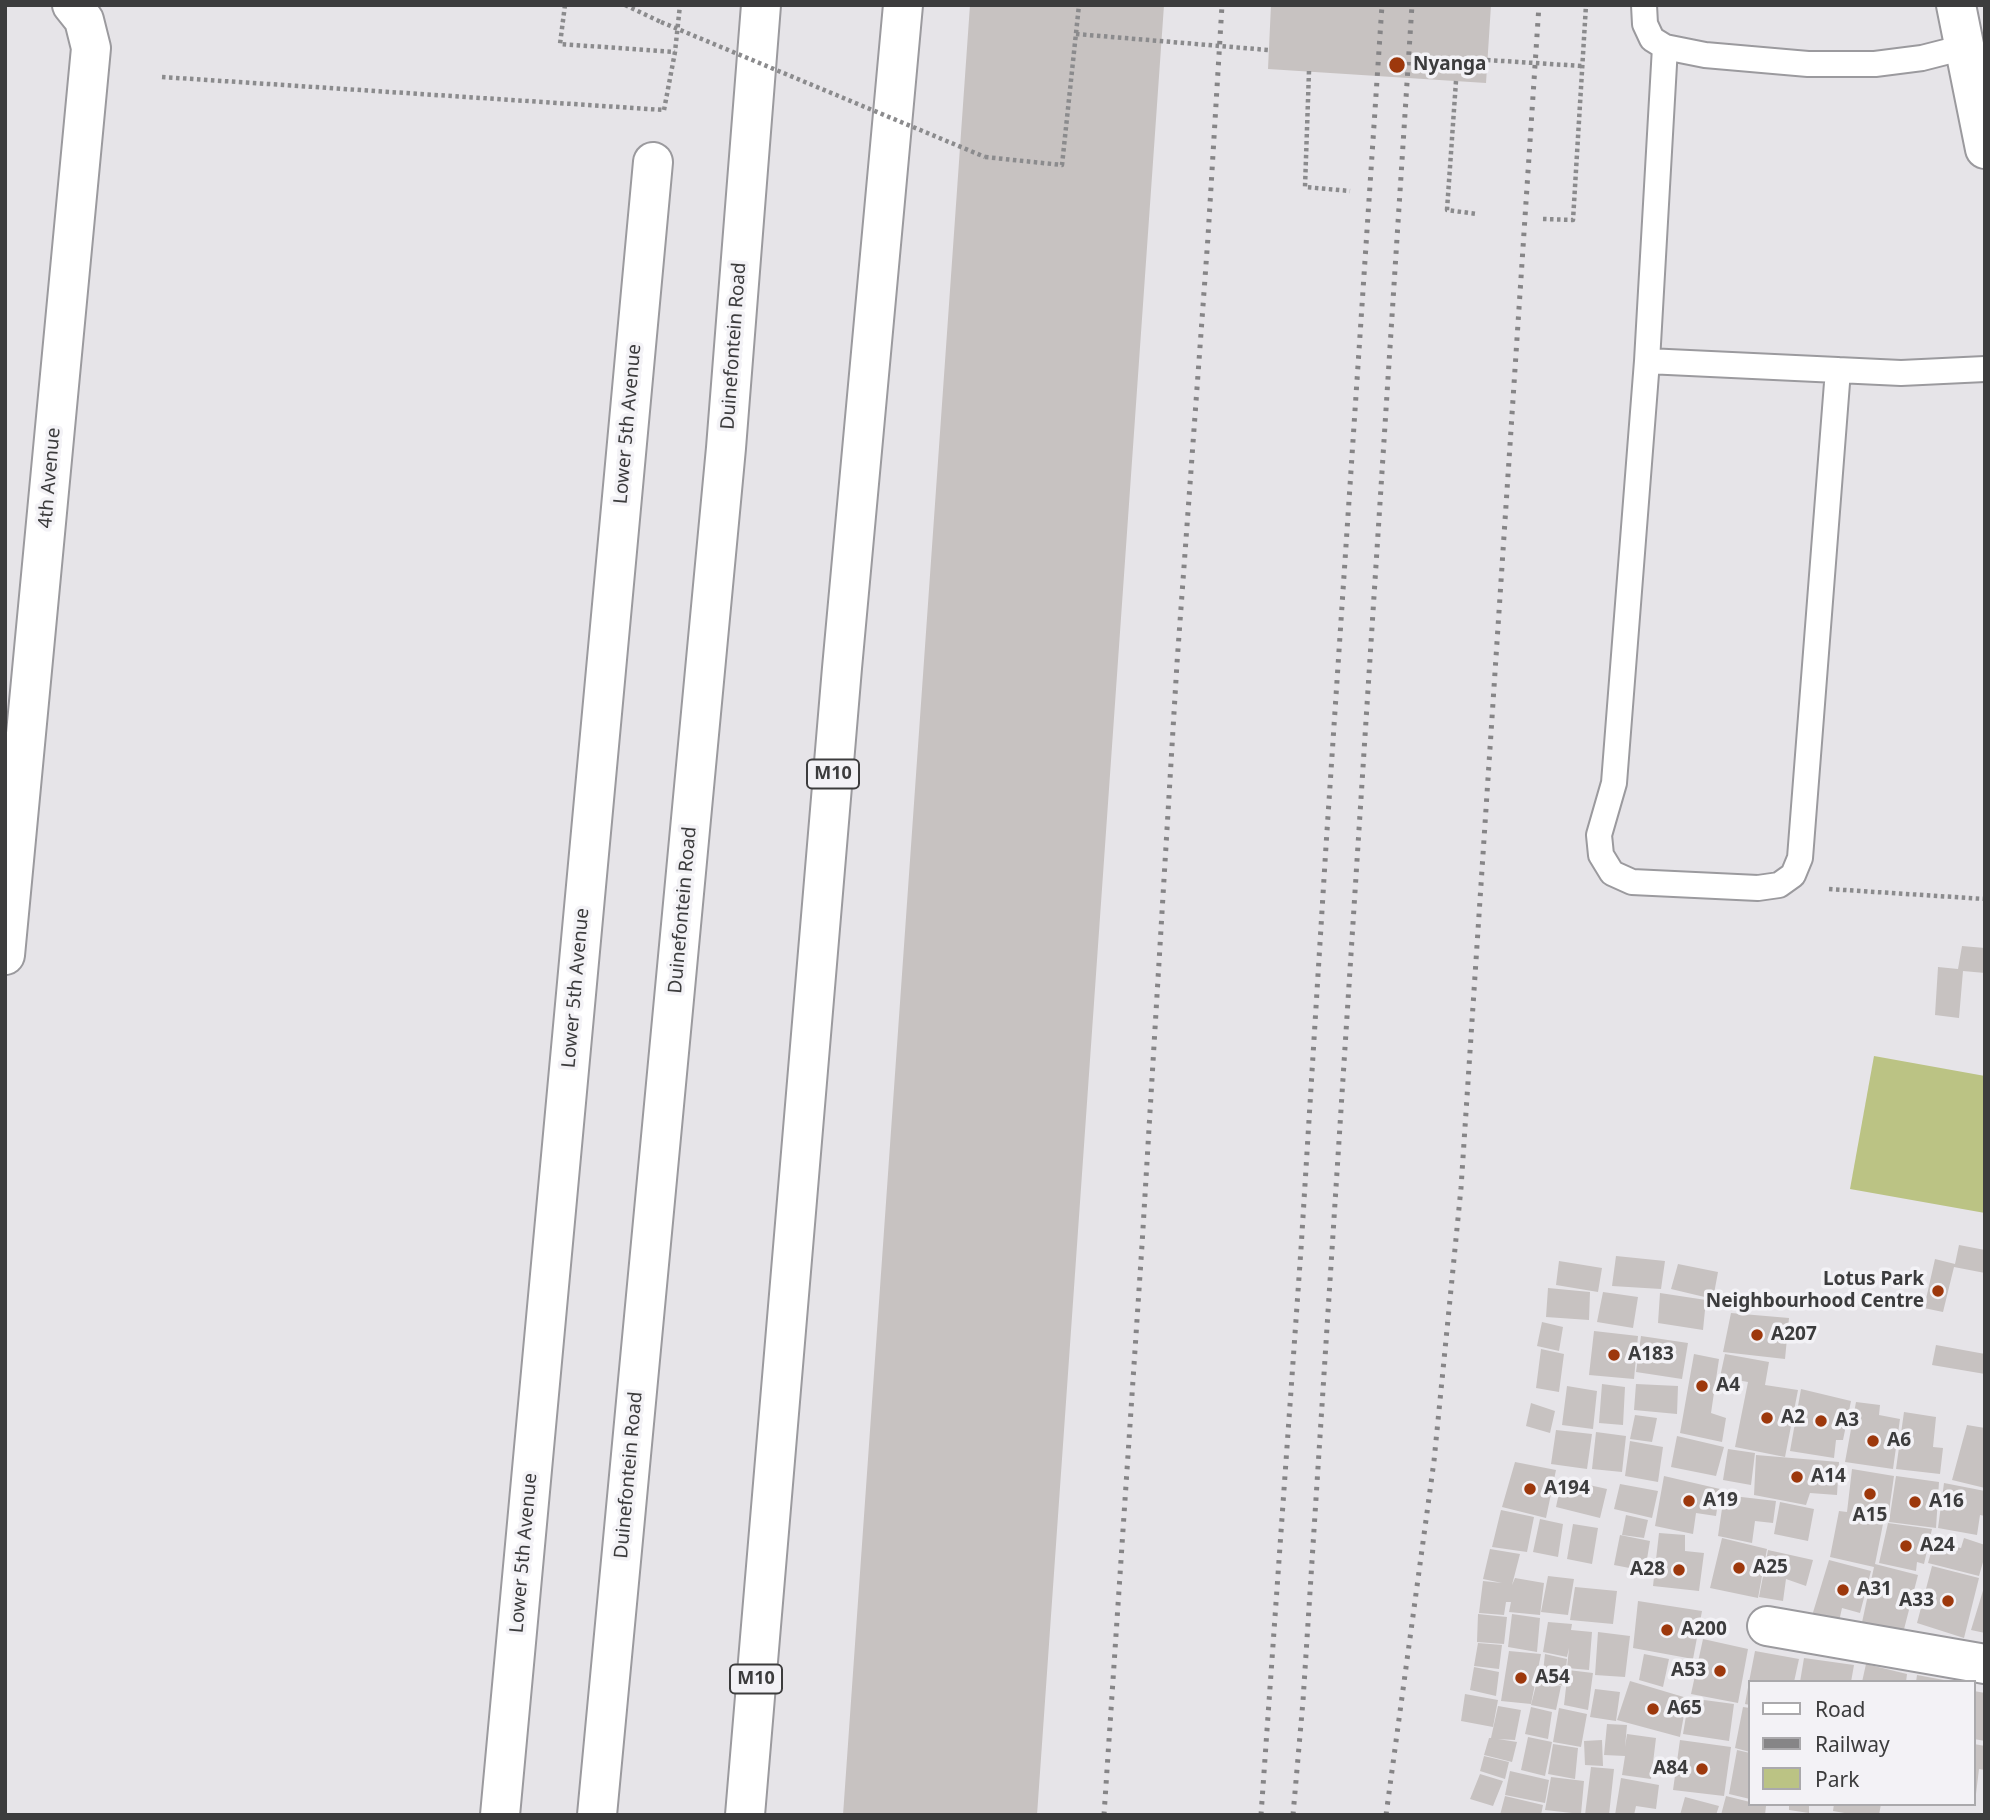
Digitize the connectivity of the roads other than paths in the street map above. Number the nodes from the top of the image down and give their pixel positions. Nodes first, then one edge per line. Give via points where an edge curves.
1 (72, 5) edge
2 (761, 5) edge
3 (903, 5) edge
4 (1644, 5) edge
5 (1956, 5) edge
6 (1665, 47) junction
7 (1965, 47) junction
8 (1985, 149) edge
9 (653, 162) road end
10 (1647, 361) junction
11 (1985, 369) edge
12 (1838, 370) junction
13 (5, 955) edge
14 (1767, 1626) dead end
15 (1985, 1664) edge
16 (500, 1815) edge
17 (597, 1815) edge
18 (745, 1815) edge

1 - 13 main road, 4th Avenue via 84,20 91,48
2 - 17 main road, Duinefontein Road via 726,448
3 - 18 main road, M10
4 - 6 lane via 1652,39
5 - 7 main road
6 - 7 lane via 1808,64 1875,64
6 - 10 lane
7 - 8 main road
9 - 16 main road, Lower 5th Avenue
10 - 12 lane
10 - 12 lane via 1614,783 1599,835 1601,855 1612,873 1632,882 1758,888 1779,885 1793,875 1800,858
11 - 12 lane
14 - 15 main road

